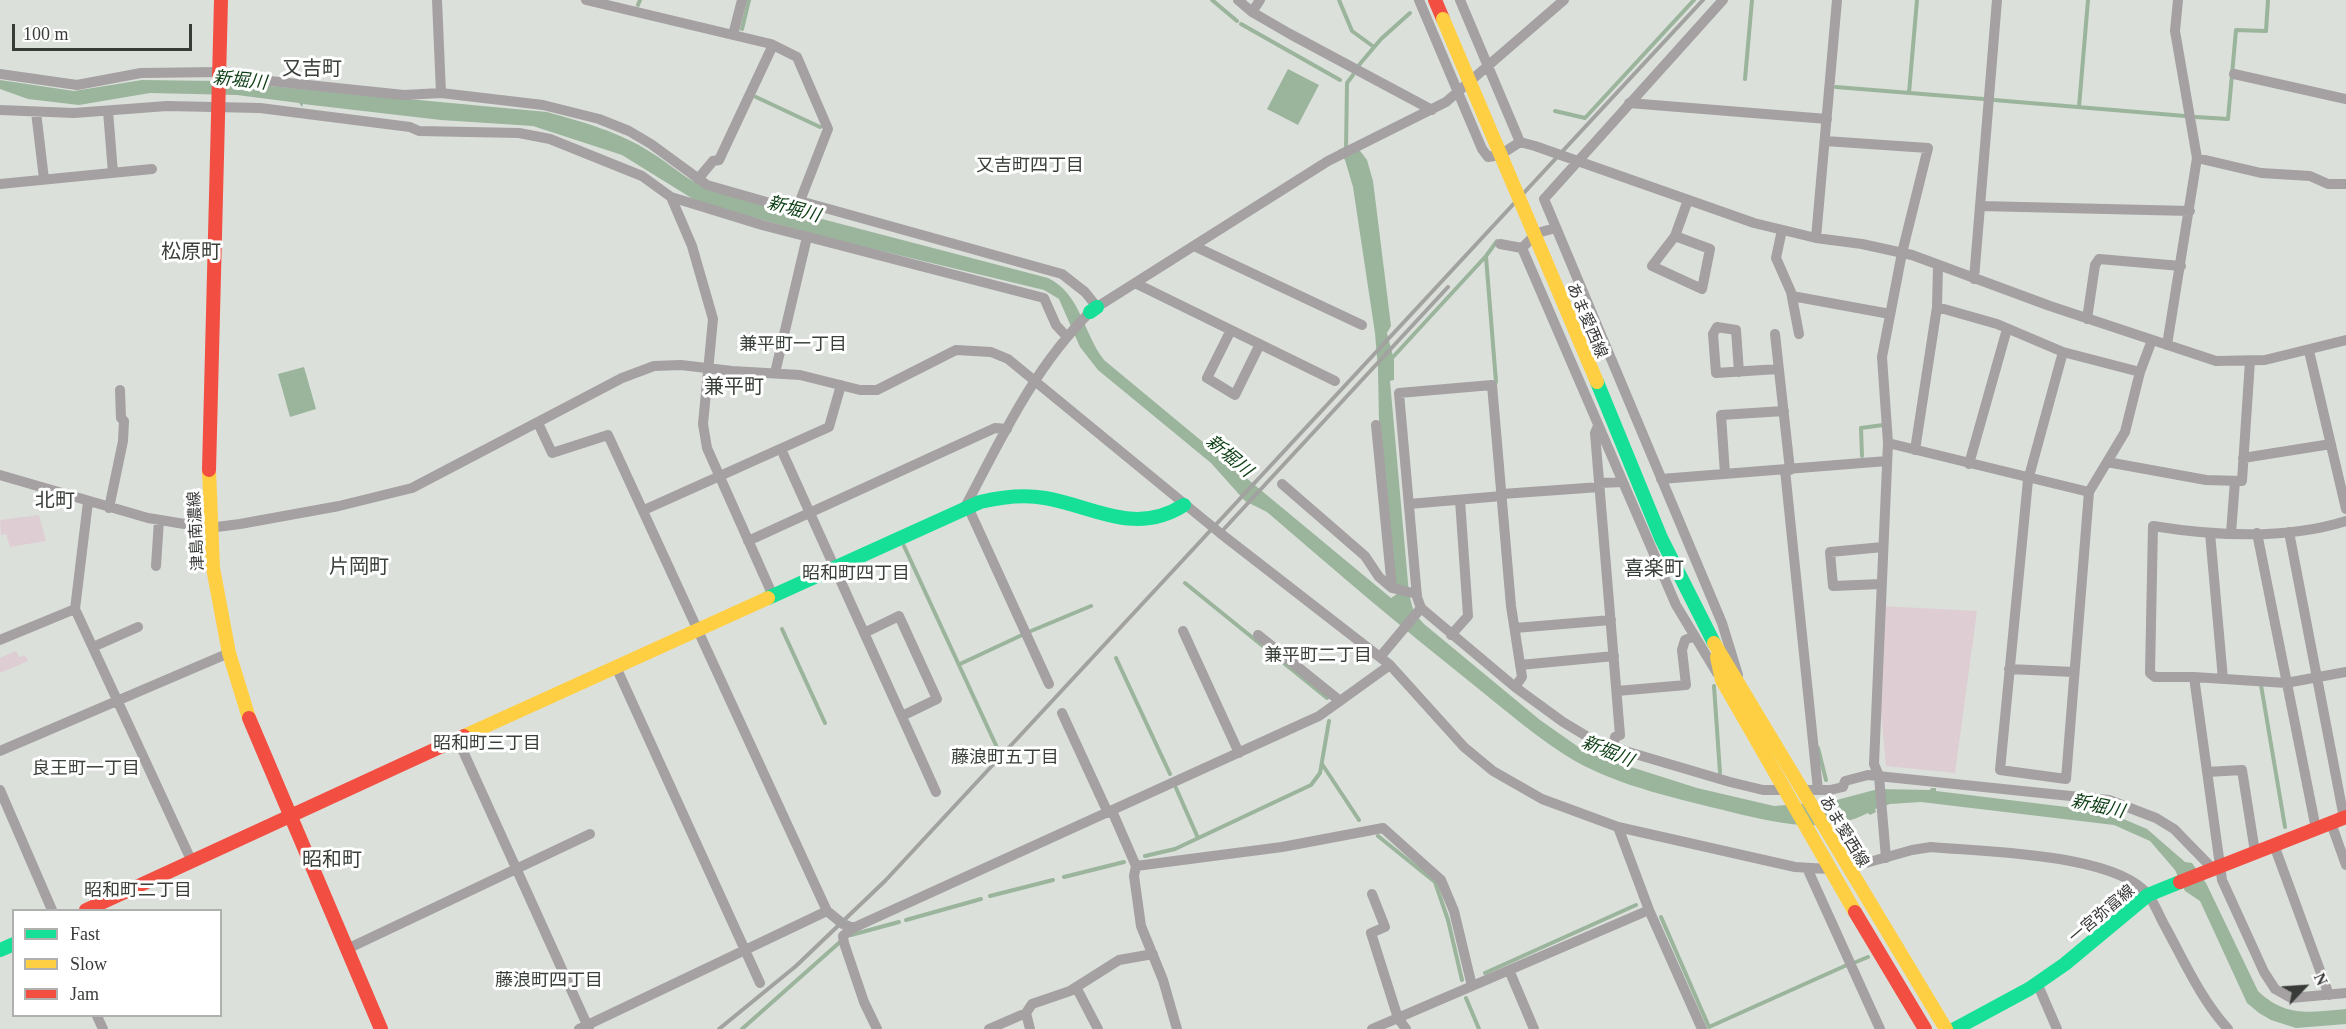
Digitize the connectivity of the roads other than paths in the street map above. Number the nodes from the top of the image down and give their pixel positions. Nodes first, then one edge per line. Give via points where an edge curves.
1 (221, 0) edge
2 (437, 0) edge
3 (586, 0) edge
4 (636, 0) edge
5 (742, 0) edge
6 (1238, 0) edge
7 (1260, 0) edge
8 (1419, 0) edge
9 (1435, 0) edge
10 (1460, 0) edge
11 (1564, 0) edge
12 (1723, 0) edge
13 (1837, 0) edge
14 (1997, 0) edge
15 (2178, 0) edge
16 (633, 11) junction
17 (1251, 12) junction
18 (734, 35) junction
19 (773, 45) junction
20 (1487, 67) junction
21 (0, 74) edge
22 (2234, 74) dead end
23 (219, 76) junction
24 (1457, 92) junction
25 (441, 93) junction
26 (2346, 99) edge
27 (1629, 102) junction
28 (218, 104) junction
29 (0, 110) edge
30 (1432, 110) junction
31 (108, 111) junction
32 (36, 112) junction
33 (1827, 119) junction
34 (1825, 141) junction
35 (1520, 142) junction
36 (2197, 158) junction
37 (1576, 161) junction
38 (152, 169) dead end
39 (113, 172) junction
40 (44, 179) junction
41 (698, 179) junction
42 (0, 183) edge
43 (2346, 184) edge
44 (670, 197) junction
45 (1688, 200) junction
46 (800, 201) junction
47 (1980, 206) junction
48 (2190, 211) junction
49 (1556, 228) junction
50 (1782, 230) junction
51 (1675, 236) junction
52 (807, 237) junction
53 (1816, 238) junction
54 (1500, 244) dead end
55 (1194, 246) junction
56 (1522, 248) junction
57 (1902, 253) junction
58 (1938, 265) junction
59 (2181, 266) junction
60 (1974, 279) junction
61 (1136, 283) junction
62 (1792, 296) junction
63 (1586, 300) junction
64 (1937, 307) junction
65 (1093, 310) junction
66 (1890, 314) junction
67 (1551, 315) junction
68 (2087, 319) junction
69 (1362, 325) dead end
70 (2007, 328) junction
71 (1231, 330) junction
72 (1775, 333) dead end
73 (1068, 334) junction
74 (1798, 334) dead end
75 (2152, 340) junction
76 (2346, 340) edge
77 (1260, 344) junction
78 (2167, 345) junction
79 (2309, 351) junction
80 (2063, 352) junction
81 (2250, 361) junction
82 (708, 368) junction
83 (1778, 369) junction
84 (1739, 372) dead end
85 (2140, 372) junction
86 (775, 374) junction
87 (1033, 380) junction
88 (1335, 381) dead end
89 (841, 385) junction
90 (120, 390) dead end
91 (1784, 411) junction
92 (538, 423) junction
93 (1376, 425) dead end
94 (1599, 425) junction
95 (1007, 429) junction
96 (1888, 443) junction
97 (2331, 444) junction
98 (780, 449) junction
99 (1915, 450) junction
100 (2243, 458) junction
101 (1887, 460) junction
102 (2107, 462) junction
103 (1969, 464) junction
104 (1787, 470) junction
105 (1725, 474) junction
106 (0, 475) edge
107 (717, 476) junction
108 (1661, 479) junction
109 (2028, 480) junction
110 (2235, 481) junction
111 (1623, 482) junction
112 (1282, 484) dead end
113 (1600, 485) junction
114 (2089, 492) junction
115 (1502, 495) junction
116 (1460, 500) junction
117 (88, 502) junction
118 (1409, 504) junction
119 (1184, 505) junction
120 (109, 508) junction
121 (966, 508) junction
122 (2346, 509) edge
123 (644, 510) junction
124 (809, 514) junction
125 (159, 520) junction
126 (2346, 521) edge
127 (209, 528) junction
128 (2289, 532) junction
129 (2210, 533) junction
130 (2231, 533) junction
131 (2257, 533) junction
132 (748, 541) junction
133 (1883, 547) junction
134 (156, 566) dead end
135 (834, 568) junction
136 (1881, 584) junction
137 (1392, 588) junction
138 (1414, 594) junction
139 (773, 596) junction
140 (75, 609) junction
141 (1421, 611) junction
142 (1611, 620) junction
143 (138, 627) dead end
144 (1515, 628) junction
145 (700, 630) junction
146 (1183, 631) dead end
147 (864, 633) junction
148 (1451, 634) junction
149 (1258, 635) dead end
150 (1694, 636) junction
151 (0, 640) edge
152 (93, 647) junction
153 (1716, 650) junction
154 (229, 653) junction
155 (1614, 656) junction
156 (1380, 657) junction
157 (1390, 665) junction
158 (1520, 665) junction
159 (616, 668) junction
160 (2009, 669) junction
161 (2074, 672) junction
162 (2346, 672) edge
163 (2194, 677) junction
164 (2316, 677) junction
165 (2223, 679) junction
166 (1722, 680) junction
167 (2286, 683) junction
168 (1049, 684) dead end
169 (1740, 686) junction
170 (1515, 687) junction
171 (1617, 691) junction
172 (118, 700) junction
173 (1340, 701) junction
174 (1062, 713) dead end
175 (902, 716) junction
176 (458, 740) junction
177 (1613, 748) junction
178 (0, 751) edge
179 (1239, 753) junction
180 (2207, 772) junction
181 (1879, 776) junction
182 (0, 790) edge
183 (936, 792) dead end
184 (1808, 792) junction
185 (1786, 793) junction
186 (1110, 812) junction
187 (290, 816) junction
188 (2345, 818) edge
189 (2331, 823) junction
190 (1618, 827) junction
191 (2316, 829) junction
192 (590, 834) dead end
193 (2274, 845) junction
194 (2255, 852) junction
195 (1886, 858) junction
196 (192, 862) junction
197 (2346, 865) edge
198 (1136, 866) junction
199 (1848, 867) junction
200 (516, 868) junction
201 (1807, 868) junction
202 (2213, 868) junction
203 (1829, 869) junction
204 (1372, 894) dead end
205 (2148, 895) junction
206 (52, 909) edge
207 (88, 909) edge
208 (1649, 910) junction
209 (826, 911) junction
210 (853, 928) junction
211 (347, 949) junction
212 (745, 950) junction
213 (1153, 954) junction
214 (1509, 970) junction
215 (760, 983) dead end
216 (2037, 983) junction
217 (1472, 986) junction
218 (1076, 987) junction
219 (2346, 993) edge
220 (2329, 995) junction
221 (1026, 1013) junction
222 (1398, 1018) junction
223 (585, 1028) edge
224 (381, 1029) edge
225 (877, 1029) edge
226 (989, 1029) edge
227 (1030, 1029) edge
228 (1098, 1029) edge
229 (1177, 1029) edge
230 (1372, 1029) edge
231 (1406, 1029) edge
232 (1534, 1029) edge
233 (1702, 1029) edge
234 (1880, 1029) edge
235 (1924, 1029) edge
236 (1946, 1029) edge
237 (1955, 1029) edge
238 (2057, 1029) edge
239 (2228, 1029) edge

1 - 23 main road, 津島南濃線
2 - 25 street
3 - 16 street
4 - 16 street
5 - 18 street
6 - 17 street
7 - 17 street
8 - 24 street
9 - 153 main road, あま愛西線, bridge via 1680,581
10 - 20 street
11 - 20 street
12 - 27 street
13 - 33 street
14 - 47 street
15 - 36 street via 2175,32
16 - 18 street
17 - 30 street
18 - 19 street
19 - 41 street via 718,160
19 - 46 street via 797,57 828,129
20 - 24 street
20 - 35 street
21 - 23 street via 77,85 141,73
22 - 26 street
23 - 25 street via 404,95
23 - 28 main road, 津島南濃線
24 - 30 street
24 - 35 street via 1488,157
25 - 41 street via 543,105 598,119 651,144
27 - 33 street
27 - 37 street
28 - 31 street
28 - 44 street via 419,131 529,135 615,163 642,176
28 - 127 main road, 津島南濃線
29 - 32 street
30 - 55 street via 1340,156
31 - 32 street
31 - 39 street
32 - 40 street
33 - 34 street
34 - 53 street
34 - 57 street via 1928,148
35 - 37 street
36 - 43 street via 2261,173 2310,176 2328,184
36 - 48 street
37 - 45 street
37 - 49 street via 1544,199
38 - 39 street
39 - 40 street
40 - 42 street
41 - 46 street via 784,207
44 - 52 street
44 - 82 street via 693,246 711,310
45 - 50 street
45 - 51 street
46 - 65 street via 1062,274 1085,292
47 - 48 street
47 - 60 street
48 - 59 street
49 - 56 street via 1537,233
49 - 63 street
50 - 53 street
50 - 62 street via 1776,258
51 - 51 street via 1652,266 1702,289 1710,249
52 - 73 street via 1044,298 1056,325
52 - 86 street
53 - 57 street
54 - 56 street
55 - 61 street
55 - 69 street
56 - 67 street
57 - 58 street
57 - 66 street
58 - 60 street
58 - 64 street
59 - 68 street via 2099,259
59 - 78 street
60 - 68 street
61 - 65 street
61 - 71 street
62 - 66 street
62 - 74 street
63 - 67 street
63 - 108 street
64 - 70 street
64 - 99 street
65 - 73 street
66 - 96 street via 1882,357
67 - 94 street
68 - 75 street
70 - 80 street
70 - 103 street
71 - 77 street
71 - 77 street via 1207,378 1235,395
72 - 83 street
73 - 87 street
75 - 78 street
75 - 85 street
76 - 79 street
77 - 88 street
78 - 81 street via 2216,361
79 - 81 street
79 - 97 street
80 - 85 street
80 - 109 street
81 - 100 street
82 - 86 street
82 - 92 street via 681,365 639,370
82 - 107 street via 703,424
83 - 84 street
83 - 91 street
85 - 102 street via 2125,432
86 - 89 street via 800,375
87 - 89 street via 1008,359 969,349 956,350 878,390
87 - 95 street
87 - 119 street
89 - 98 street via 829,427
90 - 120 street via 123,441
91 - 104 street
91 - 105 street via 1720,415
92 - 123 street via 552,453 608,435
92 - 127 street via 412,488 339,506
93 - 137 street
94 - 111 street
94 - 113 street via 1595,432
95 - 121 street
95 - 124 street via 995,428
96 - 99 street
96 - 101 street
97 - 100 street
97 - 122 street
98 - 107 street
98 - 124 street
99 - 103 street
100 - 110 street via 2242,481
101 - 104 street
101 - 133 street
102 - 110 street via 2206,480
102 - 114 street
103 - 109 street
104 - 105 street
104 - 184 street
105 - 108 street
106 - 117 street
107 - 123 street
107 - 132 street
108 - 169 street via 1722,622
109 - 114 street
109 - 160 street
110 - 130 street
111 - 113 street
111 - 150 street via 1676,605
112 - 137 street via 1365,556
113 - 115 street
113 - 142 street
114 - 161 street
115 - 116 street
115 - 118 street via 1492,385 1399,393
115 - 144 street
116 - 118 street
116 - 148 street via 1468,616
117 - 120 street
117 - 140 street
118 - 138 street
119 - 121 main road via 1173,515 1152,521 1025,496 997,498
119 - 156 street
120 - 125 street
121 - 135 main road
121 - 168 street
123 - 145 street
124 - 132 street
124 - 135 street
125 - 127 street
125 - 134 street
126 - 128 street via 2318,530
127 - 154 main road, 津島南濃線 via 217,598
128 - 131 street
128 - 164 street
129 - 130 street
129 - 163 street via 2153,525 2150,673 2155,677
129 - 165 street
130 - 131 street
131 - 167 street
132 - 139 street
133 - 136 street
133 - 136 street via 1830,552 1833,586
135 - 139 main road
135 - 147 street
136 - 181 street via 1874,764
137 - 138 street
138 - 141 street
139 - 145 main road
140 - 151 street
140 - 152 street
141 - 148 street
141 - 156 street
142 - 144 street
142 - 155 street
143 - 152 street
144 - 158 street
145 - 159 main road
145 - 209 street
146 - 179 street
147 - 175 street
147 - 175 street via 899,616 937,699
148 - 170 street
149 - 173 street
150 - 166 street
150 - 171 street via 1685,640 1682,650 1686,685
152 - 172 street
153 - 166 main road, あま愛西線
153 - 169 main road, あま愛西線
154 - 172 street
154 - 187 main road, 津島南濃線 via 249,718
155 - 158 street
155 - 171 street
156 - 157 street
157 - 173 street
157 - 190 street via 1464,747 1493,771 1542,799
158 - 170 street via 1521,677
159 - 176 main road
159 - 212 street
160 - 161 street
160 - 161 street via 2000,770 2066,779
162 - 164 street
163 - 165 street
163 - 180 street
164 - 167 street
164 - 188 street
165 - 167 street
166 - 185 main road, あま愛西線
167 - 191 street
169 - 184 main road, あま愛西線
170 - 177 street via 1563,723
171 - 177 street via 1620,735 1615,737
172 - 178 street
172 - 196 street
173 - 179 street via 1319,716
174 - 186 street
175 - 183 street
176 - 187 main road
176 - 200 street
177 - 185 street via 1730,782
179 - 186 street
180 - 194 street via 2242,770
180 - 202 street
181 - 184 street via 1868,775 1845,781 1843,787
181 - 195 street
181 - 202 street via 2109,800 2174,829
182 - 206 street
184 - 199 main road, あま愛西線
185 - 203 main road, あま愛西線
186 - 198 street
186 - 210 street
187 - 196 main road
187 - 211 main road, 津島南濃線
188 - 189 main road, 一宮弥富線
189 - 191 main road, 一宮弥富線
189 - 197 street
190 - 201 street
190 - 208 street
191 - 193 main road, 一宮弥富線
192 - 200 street
193 - 194 main road, 一宮弥富線
193 - 220 street
194 - 202 main road, 一宮弥富線
195 - 199 street
195 - 205 street via 1931,848 2057,859 2130,879
196 - 207 main road
198 - 213 street via 1141,926
198 - 217 street via 1281,847 1383,828 1441,880 1454,911
199 - 236 main road, あま愛西線
200 - 211 street
200 - 223 street
201 - 203 street
201 - 234 street
202 - 205 main road, 一宮弥富線
202 - 220 street via 2275,989 2291,998
203 - 235 main road, あま愛西線
204 - 222 street via 1385,927 1371,933
205 - 216 main road, 一宮弥富線
205 - 239 street via 2198,989
208 - 214 street
208 - 233 street
209 - 210 street
209 - 212 street
210 - 225 street via 843,936 844,943
211 - 224 main road, 津島南濃線
212 - 215 street
212 - 223 street
213 - 218 street via 1119,960
213 - 229 street
214 - 217 street
214 - 232 street
216 - 237 main road, 一宮弥富線
216 - 238 street
217 - 222 street
218 - 221 street via 1032,1004
218 - 228 street
219 - 220 street
221 - 226 street
221 - 227 street
222 - 230 street
222 - 231 street

